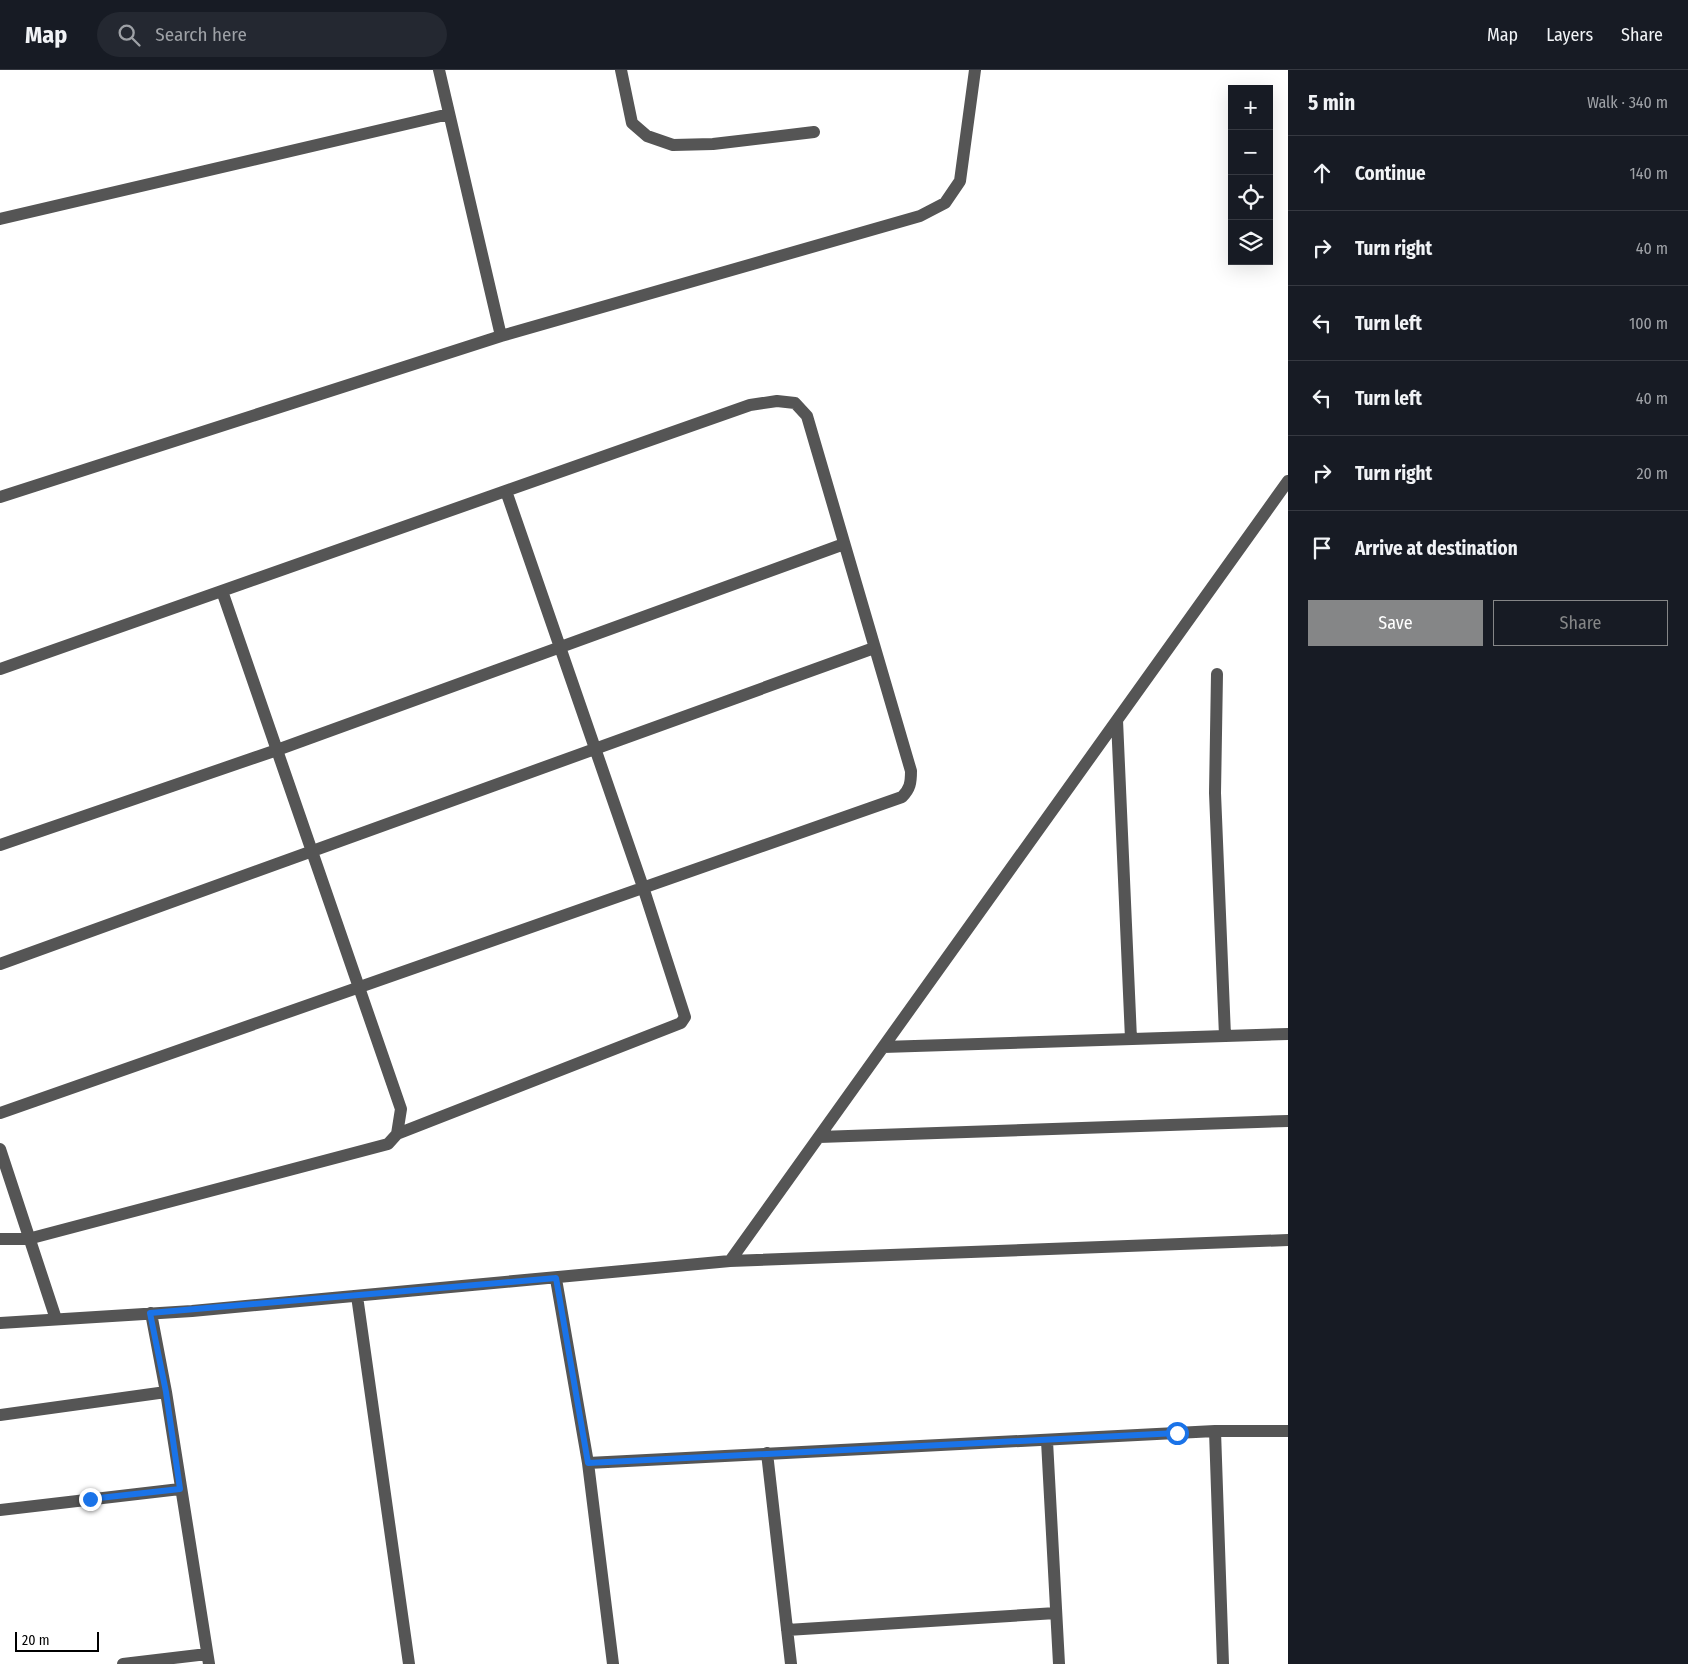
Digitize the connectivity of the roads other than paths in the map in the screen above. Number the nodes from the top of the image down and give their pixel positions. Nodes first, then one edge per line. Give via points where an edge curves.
1 (439, 70) edge
2 (621, 70) edge
3 (975, 70) edge
4 (449, 114) junction
5 (814, 132) dead end
6 (0, 219) edge
7 (501, 336) junction
8 (1288, 482) edge
9 (506, 491) junction
10 (0, 497) edge
11 (844, 544) junction
12 (222, 591) junction
13 (560, 646) junction
14 (874, 648) junction
15 (0, 669) edge
16 (1217, 674) dead end
17 (1117, 720) junction
18 (595, 749) junction
19 (277, 750) junction
20 (0, 845) edge
21 (312, 852) junction
22 (642, 887) junction
23 (0, 964) edge
24 (359, 989) junction
25 (1288, 1034) edge
26 (1225, 1036) junction
27 (1131, 1039) junction
28 (883, 1047) junction
29 (0, 1113) edge
30 (1288, 1121) edge
31 (397, 1134) junction
32 (819, 1137) junction
33 (0, 1148) edge
34 (28, 1238) junction
35 (0, 1239) edge
36 (1288, 1240) edge
37 (730, 1261) junction
38 (556, 1278) junction
39 (357, 1296) junction
40 (150, 1313) junction
41 (56, 1319) junction
42 (0, 1322) edge
43 (166, 1392) junction
44 (0, 1415) edge
45 (1215, 1431) junction
46 (1288, 1431) edge
47 (1047, 1441) junction
48 (767, 1453) junction
49 (588, 1463) junction
50 (180, 1489) junction
51 (0, 1510) edge
52 (1056, 1613) junction
53 (787, 1630) junction
54 (208, 1659) edge
55 (123, 1664) edge
56 (410, 1664) edge
57 (613, 1664) edge
58 (791, 1664) edge
59 (1058, 1664) edge
60 (1223, 1664) edge

1 - 4 street
2 - 5 street via 632,123 647,136 673,145 713,144
3 - 7 street via 960,181 945,203 920,216
4 - 6 street
4 - 7 street
7 - 10 street
8 - 17 street
9 - 11 street via 750,405 777,401 795,403 806,416
9 - 12 street
9 - 13 street
11 - 13 street
11 - 14 street
12 - 15 street
12 - 19 street
13 - 18 street
13 - 19 street
14 - 18 street
14 - 22 street via 911,772 909,790 902,797
16 - 26 street via 1216,793
17 - 27 street
17 - 28 street
18 - 21 street
18 - 22 street
19 - 20 street
19 - 21 street
21 - 23 street
21 - 24 street
22 - 24 street
22 - 31 street via 684,1011 681,1023
24 - 29 street
24 - 31 street via 401,1109
25 - 26 street
26 - 27 street
27 - 28 street
28 - 32 street
30 - 32 street
31 - 34 street via 388,1144
32 - 37 street
33 - 34 street
34 - 35 street
34 - 41 street
36 - 37 street
37 - 38 street
38 - 39 street
38 - 49 street
39 - 40 street
39 - 56 street
40 - 41 street
40 - 43 street
41 - 42 street
43 - 44 street
43 - 50 street
45 - 46 street
45 - 47 street
45 - 60 street
47 - 48 street
47 - 52 street
48 - 49 street
48 - 53 street
49 - 57 street
50 - 51 street
50 - 54 street
52 - 53 street
52 - 59 street
53 - 58 street
54 - 55 street

